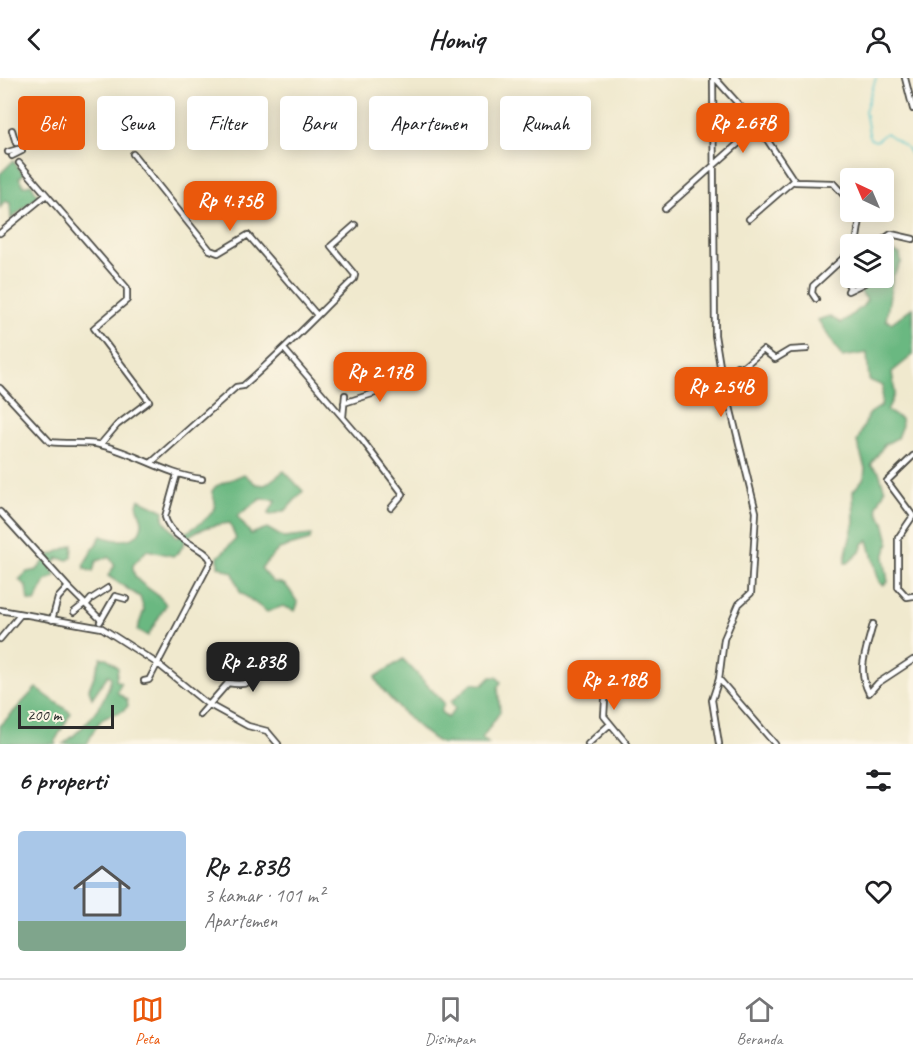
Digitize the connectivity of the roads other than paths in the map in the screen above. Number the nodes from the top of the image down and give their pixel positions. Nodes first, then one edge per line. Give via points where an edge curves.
1 (714, 78) edge
2 (906, 78) edge
3 (913, 109) edge
4 (758, 126) junction
5 (12, 130) dead end
6 (18, 148) edge
7 (133, 154) dead end
8 (19, 163) dead end
9 (713, 165) junction
10 (794, 180) junction
11 (840, 191) edge
12 (45, 196) junction
13 (665, 209) dead end
14 (749, 219) dead end
15 (355, 225) dead end
16 (0, 234) edge
17 (894, 235) edge
18 (913, 239) edge
19 (840, 261) edge
20 (816, 299) dead end
21 (317, 315) junction
22 (284, 349) junction
23 (807, 349) dead end
24 (400, 375) dead end
25 (723, 377) junction
26 (0, 387) edge
27 (345, 394) dead end
28 (344, 403) junction
29 (343, 417) junction
30 (99, 445) junction
31 (913, 456) edge
32 (152, 462) junction
33 (177, 474) junction
34 (202, 479) dead end
35 (391, 508) dead end
36 (0, 512) edge
37 (68, 587) junction
38 (108, 588) dead end
39 (913, 596) edge
40 (126, 599) dead end
41 (85, 604) junction
42 (0, 610) edge
43 (74, 612) dead end
44 (21, 614) junction
45 (100, 619) junction
46 (52, 620) junction
47 (873, 624) dead end
48 (98, 627) junction
49 (0, 639) edge
50 (273, 654) dead end
51 (913, 660) edge
52 (157, 663) junction
53 (616, 675) dead end
54 (719, 680) junction
55 (144, 681) dead end
56 (209, 704) junction
57 (200, 716) dead end
58 (609, 725) junction
59 (278, 744) edge
60 (588, 744) edge
61 (627, 744) edge
62 (719, 744) edge
63 (775, 744) edge

1 - 4 street
1 - 9 street
2 - 3 street
4 - 9 street
4 - 10 street
5 - 6 street
7 - 21 street via 210,250 218,253 250,236
8 - 12 street
9 - 13 street
9 - 25 street via 715,335
10 - 11 street via 803,184 833,183
10 - 14 street
12 - 16 street
12 - 30 street via 127,288 128,300 94,328 149,401 117,425
15 - 21 street via 331,246 355,277
17 - 18 street
19 - 20 street via 813,286
21 - 22 street
22 - 29 street
22 - 32 street
23 - 25 street via 790,350 775,359 763,350 742,368 737,366
24 - 28 street via 378,393
25 - 54 street via 756,512 752,593 739,604 726,633
26 - 30 street via 50,442
27 - 28 street
28 - 29 street
29 - 35 street via 403,494
30 - 32 street
31 - 39 street via 887,481 913,516 898,538 898,587 907,597
32 - 33 street
33 - 34 street
33 - 52 street via 165,517 184,541 208,554 211,561
36 - 37 street
37 - 41 street
37 - 46 street via 58,598
38 - 41 street
40 - 45 street via 116,596
41 - 43 street
41 - 45 street
42 - 44 street
44 - 46 street
44 - 49 street
45 - 48 street
46 - 48 street
47 - 51 street via 861,662 863,683 869,693
48 - 52 street
50 - 56 street via 258,664 252,681 238,686 228,682
52 - 55 street via 149,680
52 - 56 street
53 - 58 street via 604,706
54 - 62 street via 712,700
54 - 63 street
56 - 57 street
56 - 59 street via 248,726 267,731
58 - 60 street
58 - 61 street

